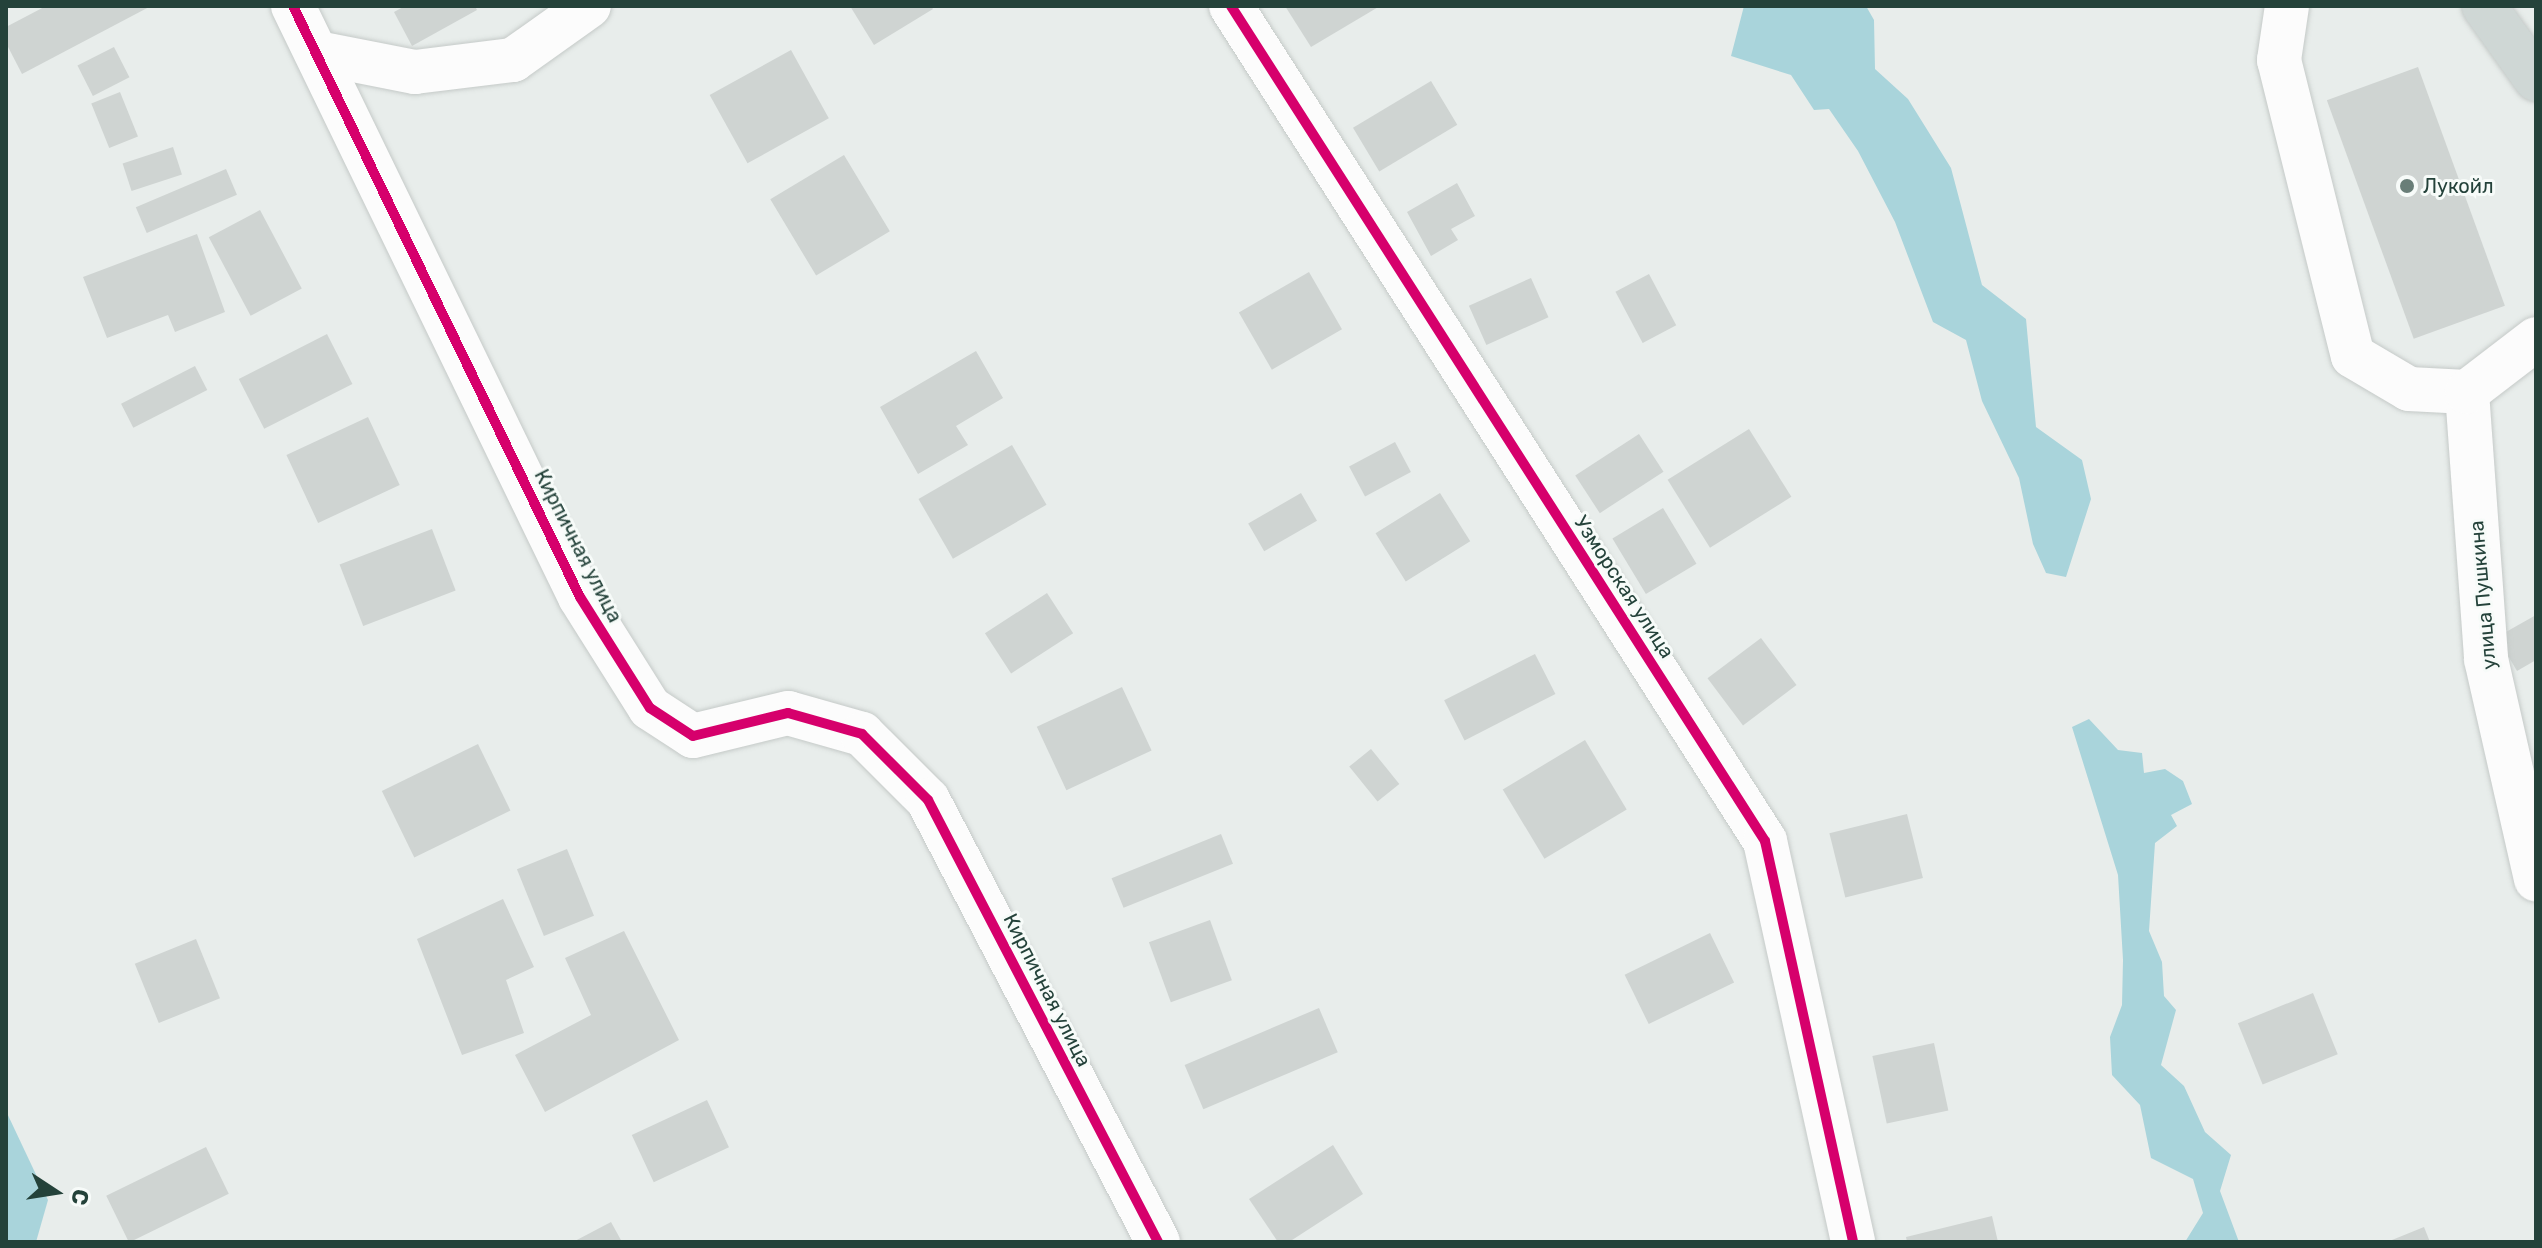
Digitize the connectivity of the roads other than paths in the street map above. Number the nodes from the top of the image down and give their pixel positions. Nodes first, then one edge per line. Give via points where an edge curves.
1 (293, 6) edge
2 (589, 6) edge
3 (1231, 6) edge
4 (2287, 6) edge
5 (2484, 6) edge
6 (318, 53) junction
7 (2536, 79) edge
8 (2536, 339) edge
9 (2467, 392) junction
10 (2536, 879) edge
11 (1158, 1242) edge
12 (1853, 1242) edge

1 - 6 street, Кирпичная улица
2 - 6 street via 513,60 415,72
3 - 12 street, Узморская улица via 1765,841
4 - 9 street via 2279,60 2353,356 2409,389
5 - 7 main road
6 - 11 street, Кирпичная улица via 580,597 650,708 693,736 788,713 862,734 928,800
8 - 9 street
9 - 10 street, улица Пушкина via 2486,659

